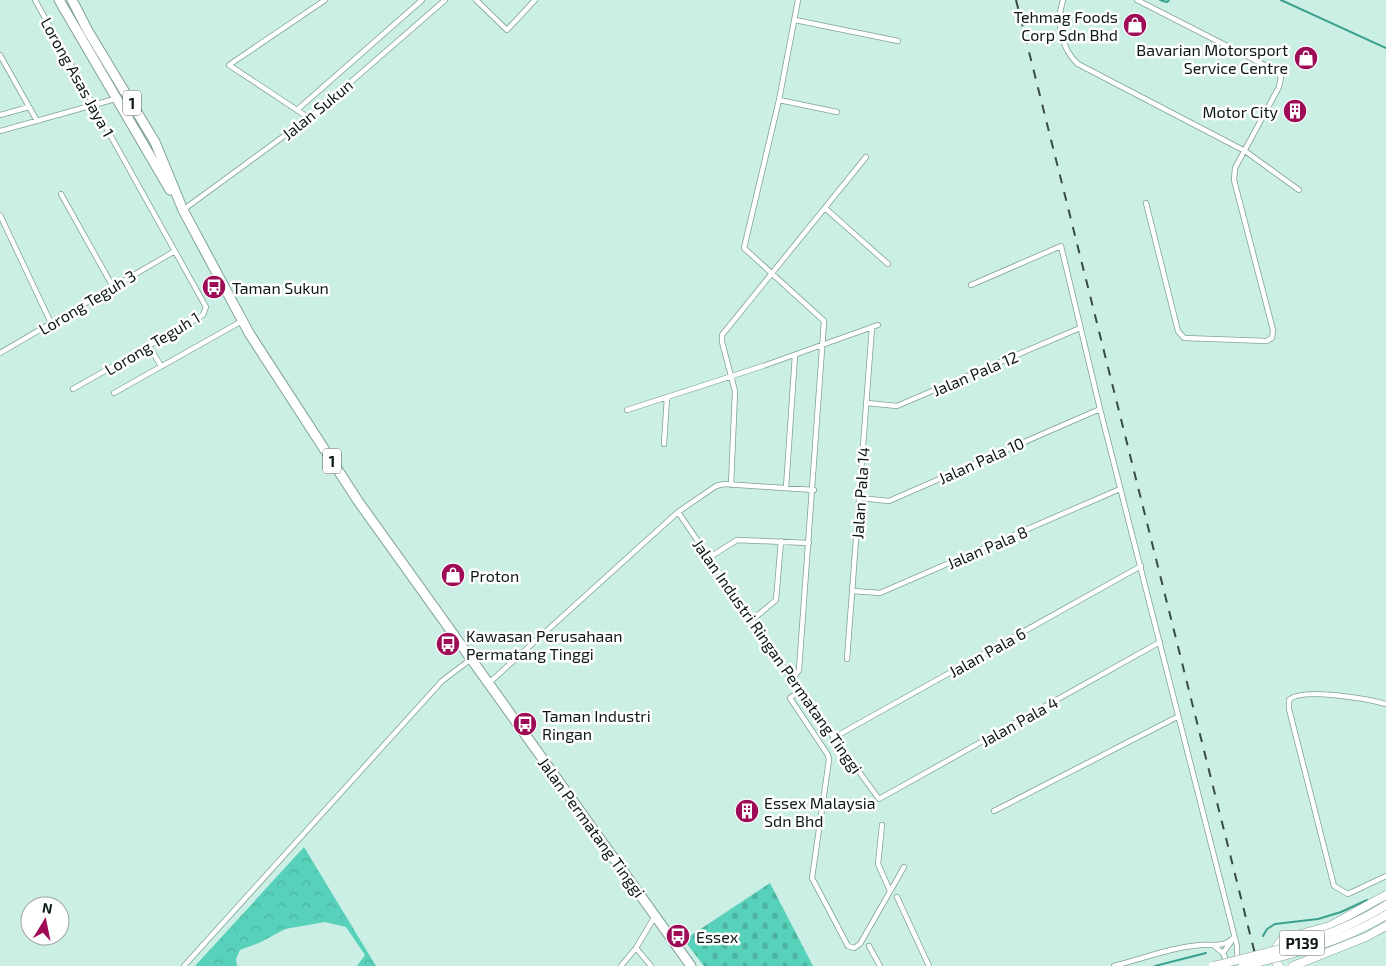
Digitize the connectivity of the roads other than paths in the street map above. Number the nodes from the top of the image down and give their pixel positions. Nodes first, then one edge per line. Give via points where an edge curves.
1 (35, 0) edge
2 (59, 0) edge
3 (72, 0) edge
4 (325, 0) edge
5 (422, 0) edge
6 (445, 0) edge
7 (476, 0) edge
8 (535, 0) edge
9 (798, 0) edge
10 (1063, 0) edge
11 (1137, 0) edge
12 (795, 20) junction
13 (898, 41) dead end
14 (0, 55) edge
15 (115, 99) junction
16 (779, 100) junction
17 (94, 105) junction
18 (29, 107) junction
19 (297, 110) junction
20 (137, 111) junction
21 (837, 112) dead end
22 (0, 116) edge
23 (309, 118) junction
24 (37, 121) junction
25 (0, 130) edge
26 (1245, 152) junction
27 (121, 154) joint
28 (866, 158) dead end
29 (1299, 190) dead end
30 (61, 194) dead end
31 (1146, 203) dead end
32 (825, 208) junction
33 (183, 210) junction
34 (0, 215) edge
35 (174, 250) junction
36 (888, 264) dead end
37 (772, 273) junction
38 (971, 285) dead end
39 (113, 287) junction
40 (242, 321) junction
41 (52, 323) junction
42 (878, 325) dead end
43 (872, 327) junction
44 (1080, 328) junction
45 (824, 345) junction
46 (149, 346) junction
47 (0, 353) edge
48 (795, 355) junction
49 (161, 366) junction
50 (732, 377) junction
51 (73, 389) dead end
52 (114, 394) dead end
53 (667, 397) junction
54 (867, 403) junction
55 (1100, 409) junction
56 (627, 410) dead end
57 (664, 444) dead end
58 (731, 485) junction
59 (786, 488) junction
60 (1120, 489) junction
61 (814, 490) junction
62 (860, 498) junction
63 (678, 512) junction
64 (781, 541) junction
65 (809, 543) junction
66 (710, 557) junction
67 (1142, 566) junction
68 (853, 591) junction
69 (752, 620) junction
70 (1160, 642) junction
71 (472, 658) junction
72 (847, 659) dead end
73 (792, 680) junction
74 (488, 683) junction
75 (800, 691) junction
76 (1386, 704) edge
77 (1177, 717) junction
78 (833, 738) junction
79 (879, 799) joint
80 (994, 810) dead end
81 (882, 824) dead end
82 (904, 867) dead end
83 (1386, 876) edge
84 (890, 891) junction
85 (1386, 895) edge
86 (897, 897) dead end
87 (1386, 905) edge
88 (655, 915) junction
89 (1386, 915) edge
90 (1386, 926) edge
91 (1233, 938) junction
92 (869, 946) dead end
93 (1214, 946) junction
94 (636, 948) junction
95 (1223, 953) junction
96 (184, 966) edge
97 (621, 966) edge
98 (651, 966) edge
99 (691, 966) edge
100 (880, 966) edge
101 (929, 966) edge
102 (1114, 966) edge
103 (1213, 966) edge
104 (1230, 966) edge
105 (1243, 966) edge
106 (1279, 966) edge
107 (1293, 966) edge

1 - 17 street, Lorong Asas Jaya 1
2 - 15 highway, Jalan Permatang Tinggi / 1
3 - 20 highway, Jalan Permatang Tinggi / 1
4 - 19 street via 229,65
5 - 19 street
6 - 23 street, Jalan Sukun
7 - 8 street via 507,30
9 - 12 street
10 - 26 street via 1059,18 1061,28 1067,51 1078,64
11 - 26 street via 1276,71 1281,78
12 - 13 street
12 - 16 street
14 - 18 street
15 - 17 street
15 - 20 highway via 122,99
15 - 33 highway, Jalan Permatang Tinggi / 1
16 - 21 street
16 - 37 street via 744,248
17 - 24 street
17 - 27 street, Lorong Asas Jaya 1
18 - 22 street
18 - 24 street
19 - 23 street
20 - 33 highway, Jalan Permatang Tinggi / 1 via 155,142
23 - 33 street, Jalan Sukun
24 - 25 street
26 - 29 street
26 - 31 street via 1235,168 1234,180 1273,330 1272,338 1266,341 1184,338 1178,331
27 - 35 street, Lorong Teguh 1
28 - 32 street
30 - 39 street
32 - 36 street
32 - 37 street
33 - 40 highway, Jalan Permatang Tinggi / 1
34 - 41 street
35 - 39 street, Lorong Teguh 3
35 - 46 street, Lorong Teguh 1 via 206,307 205,311
37 - 45 street via 824,321
37 - 50 street via 722,335
38 - 44 street via 1061,246
39 - 41 street, Lorong Teguh 3
40 - 49 street
40 - 71 highway, Jalan Permatang Tinggi / 1 via 358,501
41 - 47 street, Lorong Teguh 3
42 - 43 street
43 - 45 street
43 - 54 street, Jalan Pala 14
44 - 54 street, Jalan Pala 12 via 897,406
44 - 55 street
45 - 48 street
45 - 61 street
46 - 49 street
46 - 51 street, Lorong Teguh 1
48 - 50 street
48 - 59 street
49 - 52 street
50 - 53 street
50 - 58 street via 735,391
53 - 56 street
53 - 57 street
54 - 62 street, Jalan Pala 14
55 - 60 street
55 - 62 street, Jalan Pala 10 via 889,501
58 - 59 street
58 - 63 street via 720,484
59 - 61 street
60 - 67 street
60 - 68 street, Jalan Pala 8 via 880,593
61 - 65 street
62 - 68 street, Jalan Pala 14
63 - 66 street, Jalan Industri Ringan Permatang Tinggi
63 - 74 street
64 - 65 street
64 - 66 street via 737,540
64 - 69 street via 776,600
65 - 73 street via 800,670
66 - 69 street, Jalan Industri Ringan Permatang Tinggi
67 - 70 street
67 - 78 street, Jalan Pala 6
68 - 72 street, Jalan Pala 14
69 - 73 street, Jalan Industri Ringan Permatang Tinggi
70 - 77 street
70 - 79 street, Jalan Pala 4
71 - 74 highway, Jalan Permatang Tinggi / 1
71 - 96 street via 442,681
73 - 75 street, Jalan Industri Ringan Permatang Tinggi
74 - 88 highway, Jalan Permatang Tinggi / 1
75 - 78 street, Jalan Industri Ringan Permatang Tinggi
75 - 84 street via 790,698 829,760 812,878 848,946 854,948 860,944
76 - 83 street via 1366,698 1300,694 1289,700 1334,886 1348,894
77 - 80 street
77 - 91 street
78 - 79 street, Jalan Industri Ringan Permatang Tinggi
81 - 84 street via 878,864
82 - 84 street
85 - 106 main road via 1330,926 1282,939 1273,952
86 - 101 street
87 - 103 main road, P139, bridge via 1356,923 1319,938
88 - 94 street
88 - 99 highway, Jalan Permatang Tinggi / 1
89 - 105 main road, P139, bridge via 1341,938
90 - 107 main road
91 - 93 street
91 - 95 street
91 - 104 street via 1238,954
92 - 100 street
93 - 95 street
93 - 102 street via 1174,950
94 - 97 street
94 - 98 street
95 - 104 street

